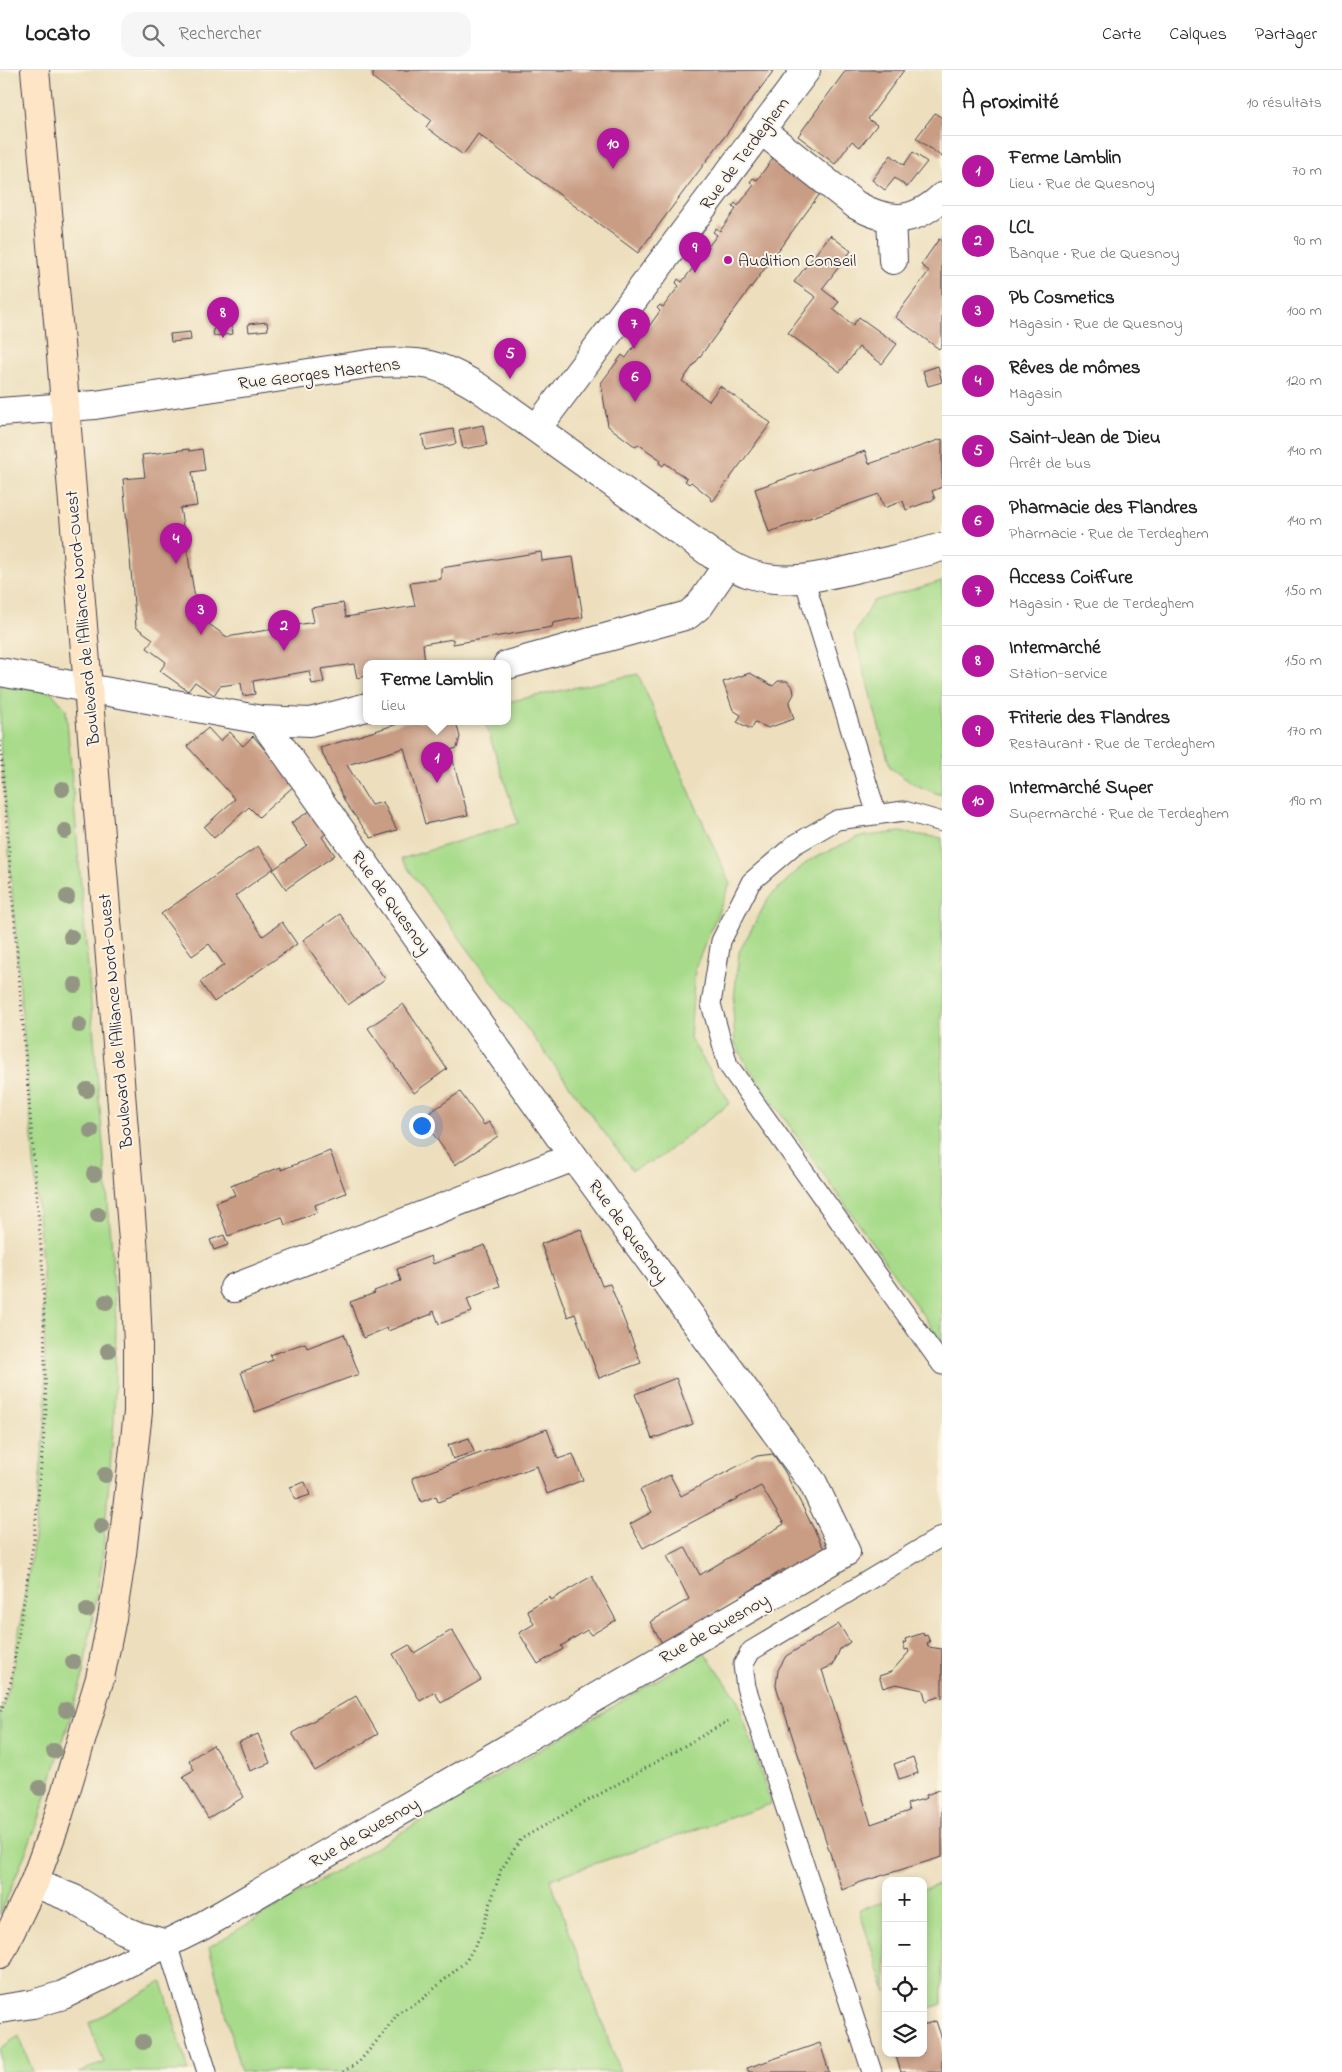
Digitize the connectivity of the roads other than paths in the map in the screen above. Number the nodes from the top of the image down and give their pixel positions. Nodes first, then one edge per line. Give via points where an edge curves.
1 (35, 70) edge
2 (806, 70) edge
3 (761, 130) junction
4 (942, 196) edge
5 (891, 219) junction
6 (893, 260) dead end
7 (65, 408) junction
8 (0, 412) edge
9 (537, 428) junction
10 (942, 547) edge
11 (728, 564) junction
12 (804, 579) junction
13 (511, 664) edge
14 (0, 672) edge
15 (88, 688) junction
16 (363, 708) edge
17 (262, 720) junction
18 (877, 815) junction
19 (942, 822) edge
20 (574, 1157) junction
21 (234, 1288) dead end
22 (942, 1365) edge
23 (942, 1536) edge
24 (34, 1883) junction
25 (167, 1944) junction
26 (0, 1954) edge
27 (6, 2008) edge
28 (207, 2072) edge
29 (872, 2072) edge

1 - 7 street, Boulevard de l'Alliance Nord-Ouest
2 - 3 street, Rue de Terdeghem
3 - 5 street via 856,205 874,215
3 - 9 street, Rue de Terdeghem
4 - 5 street via 932,206 910,216
5 - 6 street
7 - 8 street, Rue Georges Maertens
7 - 9 street, Rue Georges Maertens via 375,363 419,362 458,375
7 - 15 street, Boulevard de l'Alliance Nord-Ouest
9 - 11 street, Rue Georges Maertens
10 - 12 street via 833,575
11 - 12 street via 751,575
11 - 13 street via 700,605 688,615
12 - 18 lane
14 - 15 street
15 - 17 street
15 - 24 street, Boulevard de l'Alliance Nord-Ouest via 134,1253 138,1412 122,1554 100,1678
16 - 17 street via 310,722
17 - 20 street, Rue de Quesnoy
18 - 19 lane via 904,811
18 - 22 lane via 837,820 794,845 751,882 721,941 711,1004 728,1065
20 - 21 street
20 - 25 street, Rue de Quesnoy via 813,1483 846,1552
23 - 29 lane via 751,1651 743,1665 752,1707
24 - 25 street via 74,1900 124,1930
24 - 26 street, Boulevard de l'Alliance Nord-Ouest
25 - 27 street via 63,1994 33,2004
25 - 28 lane

